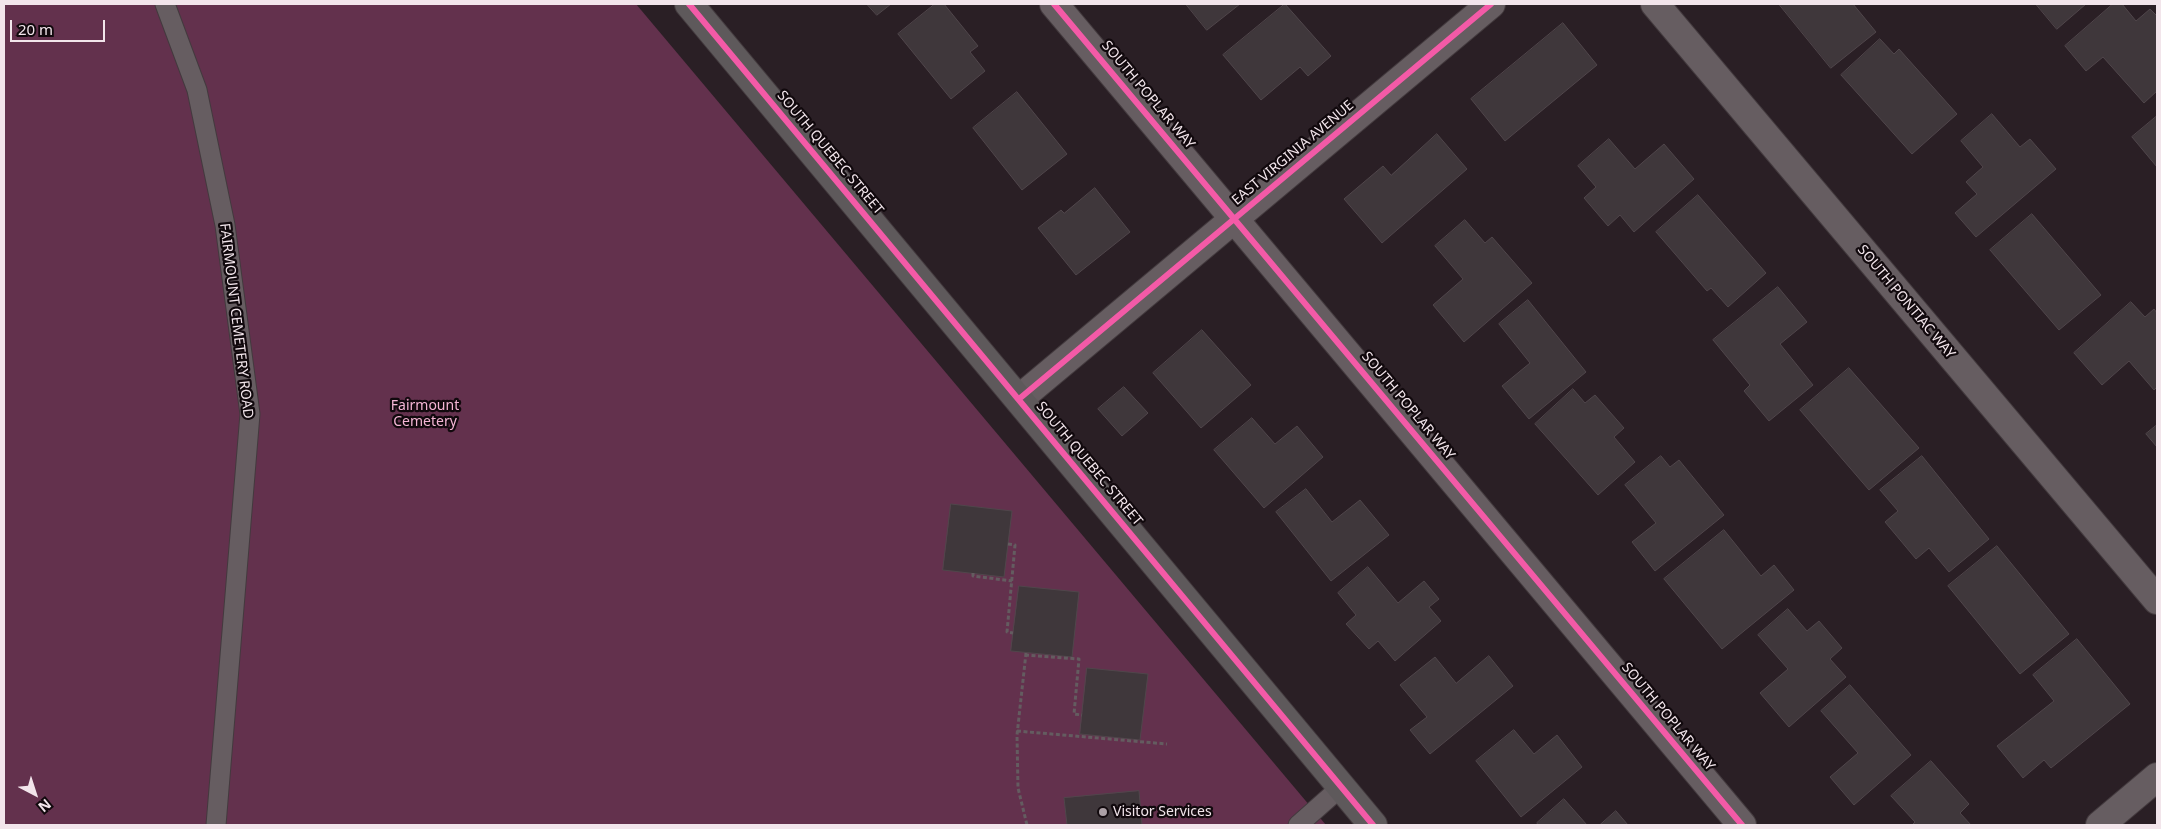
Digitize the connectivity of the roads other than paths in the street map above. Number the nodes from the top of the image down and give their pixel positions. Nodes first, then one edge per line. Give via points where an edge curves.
1 (165, 4) edge
2 (688, 4) edge
3 (1054, 4) edge
4 (1491, 4) edge
5 (1655, 4) edge
6 (1235, 218) junction
7 (1019, 399) junction
8 (2157, 600) edge
9 (2157, 778) edge
10 (1341, 787) junction
11 (216, 825) edge
12 (1298, 825) edge
13 (1373, 825) edge
14 (1742, 825) edge
15 (2100, 825) edge

1 - 11 lane, FAIRMOUNT CEMETERY ROAD via 197,90 225,225 250,414
2 - 7 main road, SOUTH QUEBEC STREET
3 - 6 street, SOUTH POPLAR WAY
4 - 6 street, EAST VIRGINIA AVENUE
5 - 8 street, SOUTH PONTIAC WAY
6 - 7 street, EAST VIRGINIA AVENUE
6 - 14 street, SOUTH POPLAR WAY
7 - 10 main road, SOUTH QUEBEC STREET
9 - 15 street
10 - 12 lane
10 - 13 main road, SOUTH QUEBEC STREET

